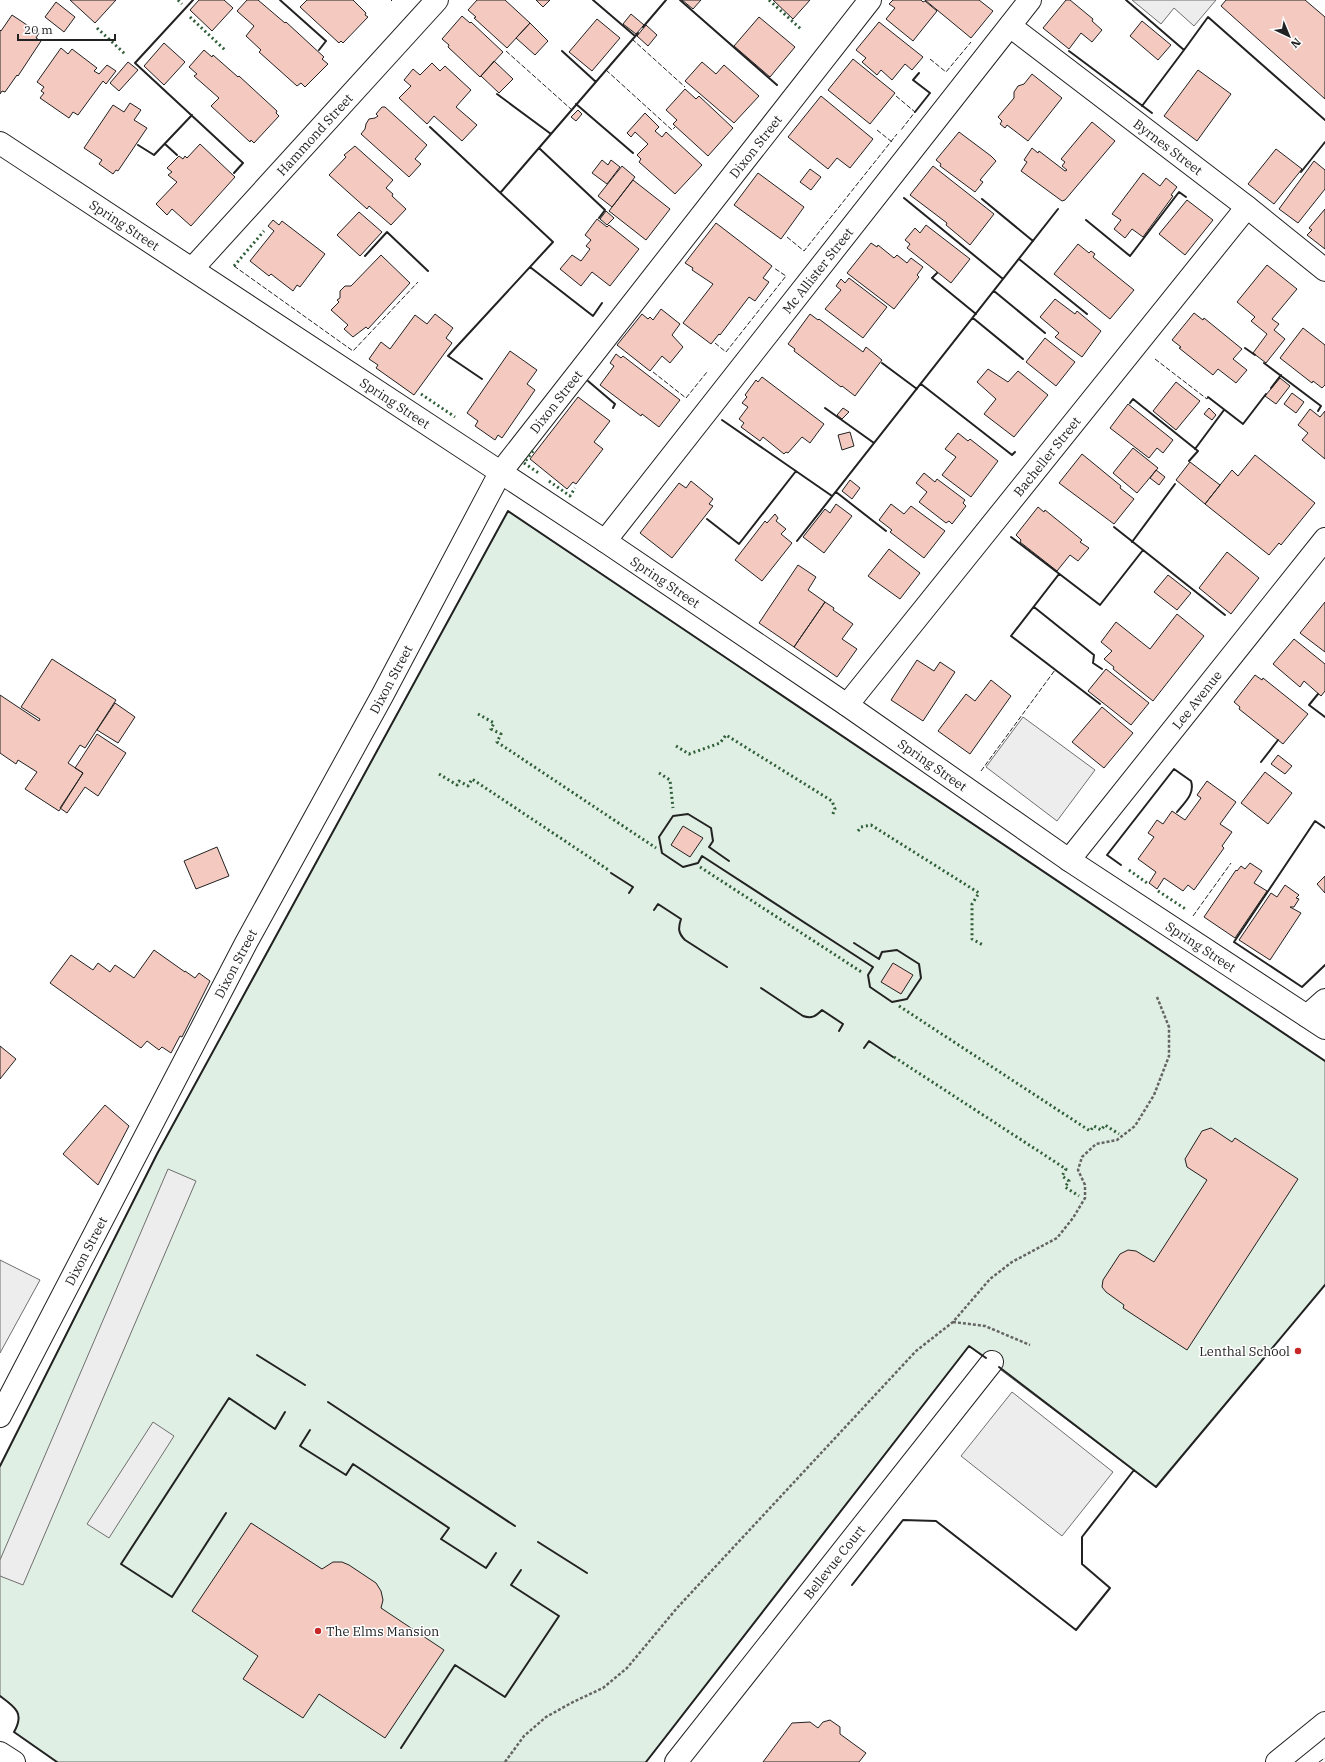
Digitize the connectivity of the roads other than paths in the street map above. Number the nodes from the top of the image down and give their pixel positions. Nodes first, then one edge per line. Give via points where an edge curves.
1 (437, 0) edge
2 (870, 0) edge
3 (1030, 0) edge
4 (1010, 26) junction
5 (0, 143) edge
6 (1247, 207) junction
7 (192, 269) junction
8 (1325, 270) edge
9 (500, 472) junction
10 (1325, 539) edge
11 (606, 541) junction
12 (848, 705) junction
13 (1069, 860) junction
14 (1325, 1000) edge
15 (1307, 1016) junction
16 (1325, 1028) edge
17 (992, 1362) dead end
18 (0, 1416) edge
19 (1325, 1723) edge
20 (0, 1753) edge
21 (14, 1762) edge
22 (676, 1762) edge
23 (1277, 1762) edge

1 - 7 street, Hammond Street
2 - 9 street, Dixon Street
3 - 4 street, Mc Allister Street
4 - 6 street, Byrnes Street
4 - 11 street, Mc Allister Street
5 - 7 street, Spring Street
6 - 8 street, Byrnes Street
6 - 12 street, Bacheller Street
7 - 9 street, Spring Street
9 - 11 street, Spring Street
9 - 18 street, Dixon Street via 382,696 246,943
10 - 13 street, Lee Avenue
11 - 12 street, Spring Street
12 - 13 street, Spring Street
13 - 15 street, Spring Street
14 - 15 street
15 - 16 street, Spring Street
17 - 22 street, Bellevue Court
19 - 23 street
20 - 21 street

